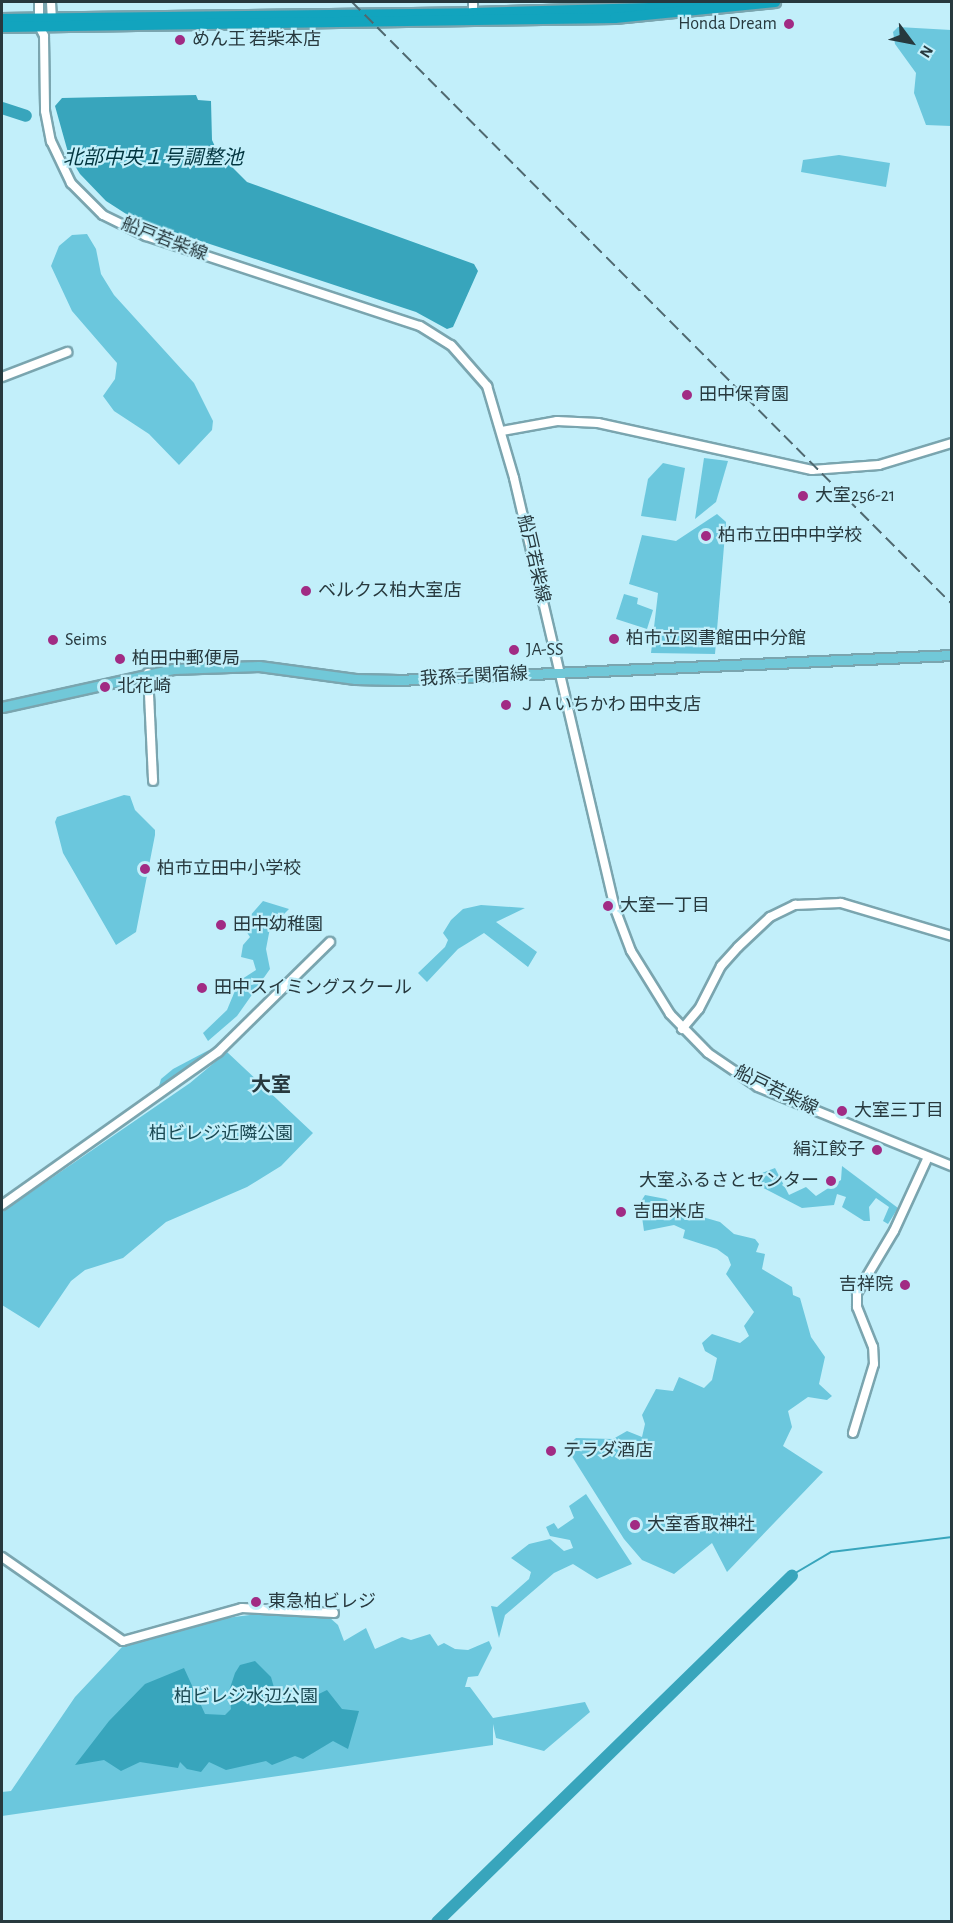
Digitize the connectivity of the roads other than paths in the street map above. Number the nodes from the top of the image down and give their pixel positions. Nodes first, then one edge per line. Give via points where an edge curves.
1 (39, 2) edge
2 (51, 2) edge
3 (714, 2) edge
4 (775, 2) edge
5 (473, 7) edge
6 (2, 19) edge
7 (52, 22) junction
8 (2, 27) edge
9 (41, 27) junction
10 (67, 352) dead end
11 (2, 377) edge
12 (502, 431) junction
13 (951, 443) edge
14 (951, 655) edge
15 (148, 673) junction
16 (560, 673) junction
17 (2, 707) edge
18 (153, 781) dead end
19 (951, 936) edge
20 (330, 942) dead end
21 (682, 1029) junction
22 (928, 1157) junction
23 (951, 1166) edge
24 (2, 1205) edge
25 (853, 1433) dead end
26 (2, 1557) edge
27 (334, 1613) dead end

1 - 9 street, 船戸若柴線
2 - 7 street
3 - 5 highway via 650,8
4 - 7 highway via 615,18
5 - 7 highway
6 - 9 highway
7 - 9 highway
7 - 9 street
8 - 9 highway
9 - 12 street, 船戸若柴線 via 45,111 51,141 71,183 103,215 146,236 398,318 435,334 462,355 487,386
10 - 11 street
12 - 13 street via 557,421 598,423 812,470 879,465
12 - 16 street, 船戸若柴線
14 - 16 main road, 我孫子関宿線
15 - 16 main road, 我孫子関宿線 via 259,666 378,680
15 - 17 main road, 我孫子関宿線
15 - 18 street
16 - 21 street, 船戸若柴線 via 621,928 647,981
19 - 21 street via 841,903 795,905 770,917 738,947 721,966 699,1010
20 - 24 street via 209,1059
21 - 22 street, 船戸若柴線 via 708,1053 758,1087
22 - 23 street, 船戸若柴線
22 - 25 street via 894,1231 857,1293 857,1307 873,1347 874,1364
26 - 27 street via 123,1641 242,1608

